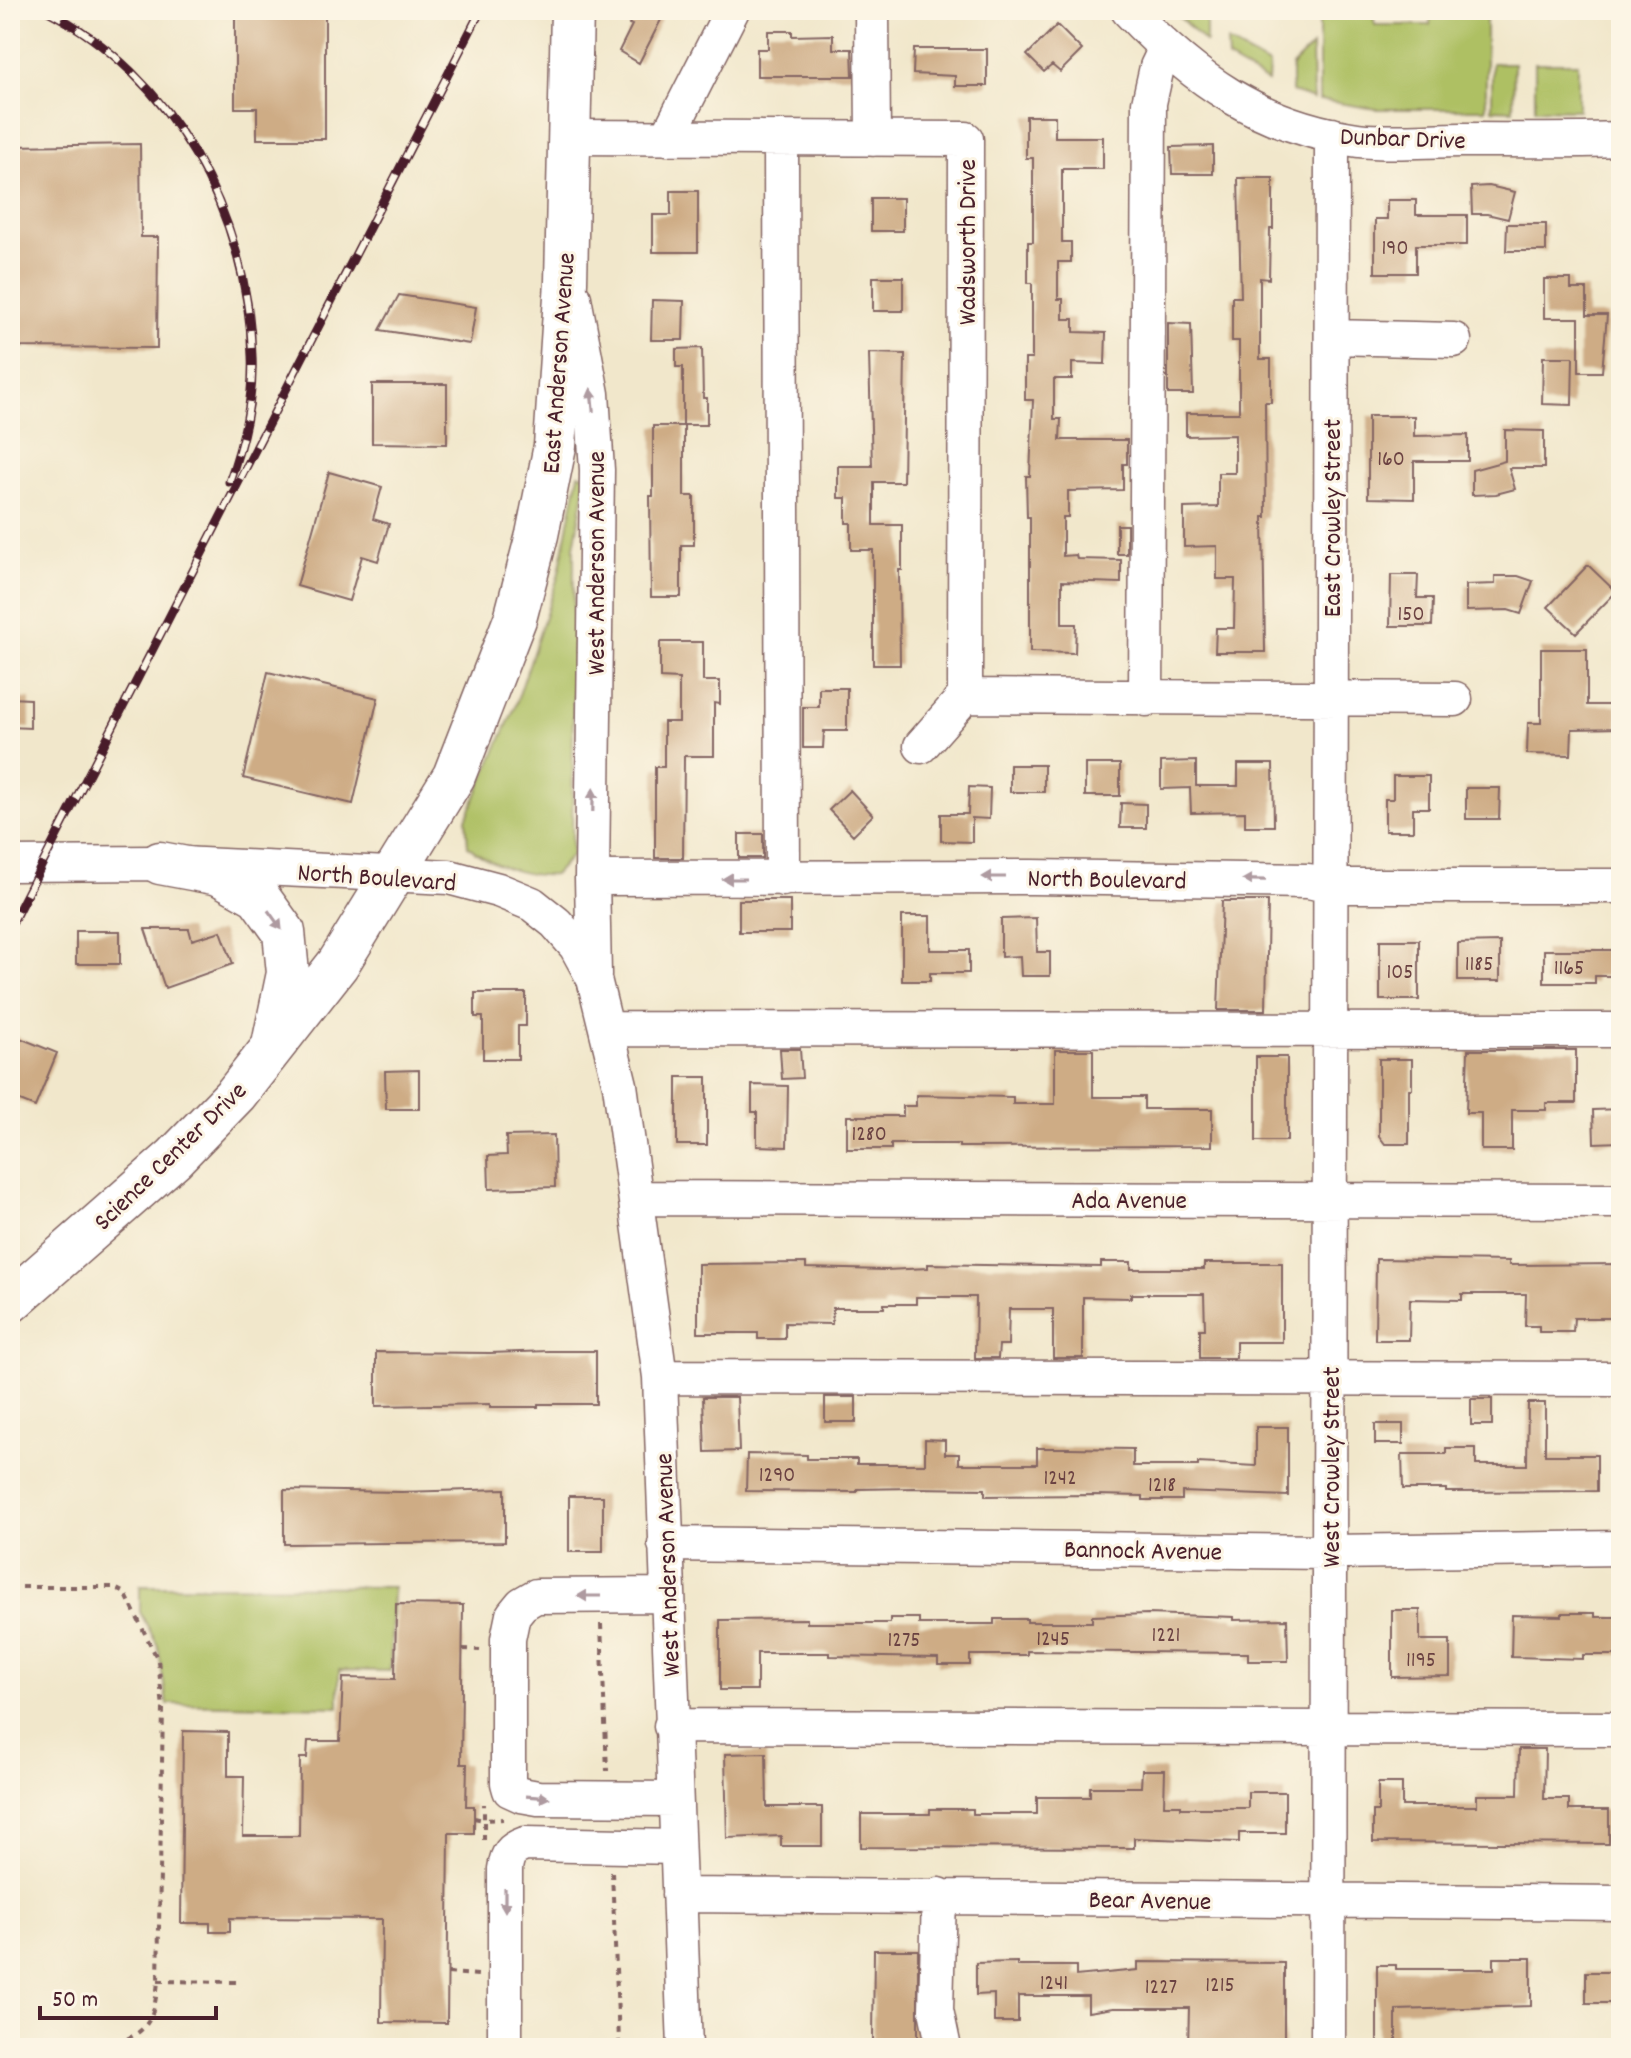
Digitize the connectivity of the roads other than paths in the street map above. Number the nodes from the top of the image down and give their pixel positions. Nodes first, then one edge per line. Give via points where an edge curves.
1 (572, 10) edge
2 (732, 10) edge
3 (872, 10) edge
4 (1128, 10) edge
5 (1166, 48) junction
6 (1332, 135) junction
7 (568, 137) junction
8 (667, 138) junction
9 (781, 138) junction
10 (873, 139) junction
11 (1621, 139) edge
12 (566, 250) junction
13 (1332, 337) junction
14 (1454, 340) dead end
15 (965, 696) junction
16 (1331, 698) junction
17 (1146, 699) junction
18 (1455, 699) dead end
19 (921, 746) dead end
20 (160, 863) junction
21 (10, 864) edge
22 (393, 876) junction
23 (592, 878) junction
24 (783, 879) junction
25 (1332, 886) junction
26 (1621, 886) edge
27 (594, 979) junction
28 (607, 1029) junction
29 (1332, 1030) junction
30 (1621, 1030) edge
31 (272, 1051) junction
32 (620, 1085) joint
33 (637, 1198) junction
34 (1330, 1199) junction
35 (1621, 1201) edge
36 (10, 1302) edge
37 (660, 1377) junction
38 (1330, 1378) junction
39 (1621, 1379) edge
40 (665, 1544) junction
41 (1621, 1548) edge
42 (1329, 1552) junction
43 (667, 1595) junction
44 (671, 1726) junction
45 (1328, 1728) junction
46 (1621, 1729) edge
47 (675, 1799) junction
48 (677, 1847) junction
49 (679, 1895) junction
50 (939, 1895) junction
51 (1328, 1902) junction
52 (1621, 1903) edge
53 (505, 2048) edge
54 (685, 2048) edge
55 (944, 2048) edge
56 (1328, 2048) edge

1 - 7 main road, East Anderson Avenue
2 - 8 street
3 - 10 street
4 - 5 street, Dunbar Drive
5 - 6 street, Dunbar Drive via 1231,98 1279,120
5 - 17 street via 1149,103
6 - 11 street, Dunbar Drive via 1360,140
6 - 13 street, East Crowley Street
7 - 8 street, Wadsworth Drive
7 - 12 main road, East Anderson Avenue
8 - 9 street, Wadsworth Drive
9 - 10 street, Wadsworth Drive
9 - 24 street
10 - 15 street, Wadsworth Drive via 966,139
12 - 22 main road, East Anderson Avenue via 555,446 515,619 454,776
23 -> 12 street, West Anderson Avenue via 597,470 592,394
13 - 14 street
13 - 16 street, East Crowley Street
15 - 17 street
15 - 19 street
16 - 17 street
16 - 18 street
16 - 25 street, East Crowley Street
20 - 21 street, North Boulevard
20 - 22 street, North Boulevard
20 -> 31 main road via 219,874 258,896 284,932 288,973
22 - 27 street, North Boulevard via 449,877 532,904 576,946
22 - 31 main road, Science Center Drive via 338,964
24 -> 23 street, North Boulevard
23 - 27 street, West Anderson Avenue
25 -> 24 street, North Boulevard via 1308,881 1134,878
25 - 26 street, North Boulevard
25 - 29 street, West Crowley Street
27 - 28 street, North Boulevard
28 - 29 street
28 - 32 street, North Boulevard
29 - 30 street
29 - 34 street, West Crowley Street
31 - 36 main road, Science Center Drive via 174,1158
32 - 33 street, West Anderson Avenue
33 - 34 street, Ada Avenue
33 - 37 street, West Anderson Avenue
34 - 35 street, Ada Avenue
34 - 38 street, West Crowley Street
37 - 38 street
37 - 40 street, West Anderson Avenue
38 - 39 street
38 - 42 street, West Crowley Street
40 - 42 street, Bannock Avenue
40 - 43 street, West Anderson Avenue
41 - 42 street, Bannock Avenue
42 - 45 street, West Crowley Street
43 - 44 street, West Anderson Avenue
43 -> 47 street via 536,1596 522,1604 513,1615 508,1639 508,1783 510,1790 538,1798
44 - 45 street
44 - 47 street, West Anderson Avenue
45 - 46 street
45 - 51 street, West Crowley Street
47 - 48 street, West Anderson Avenue
48 - 49 street, West Anderson Avenue
48 -> 53 street via 514,1848 507,1857
49 - 50 street, Bear Avenue
49 - 54 street, West Anderson Avenue
50 - 51 street, Bear Avenue
50 - 55 street via 936,2010
51 - 52 street, Bear Avenue
51 - 56 street, West Crowley Street

